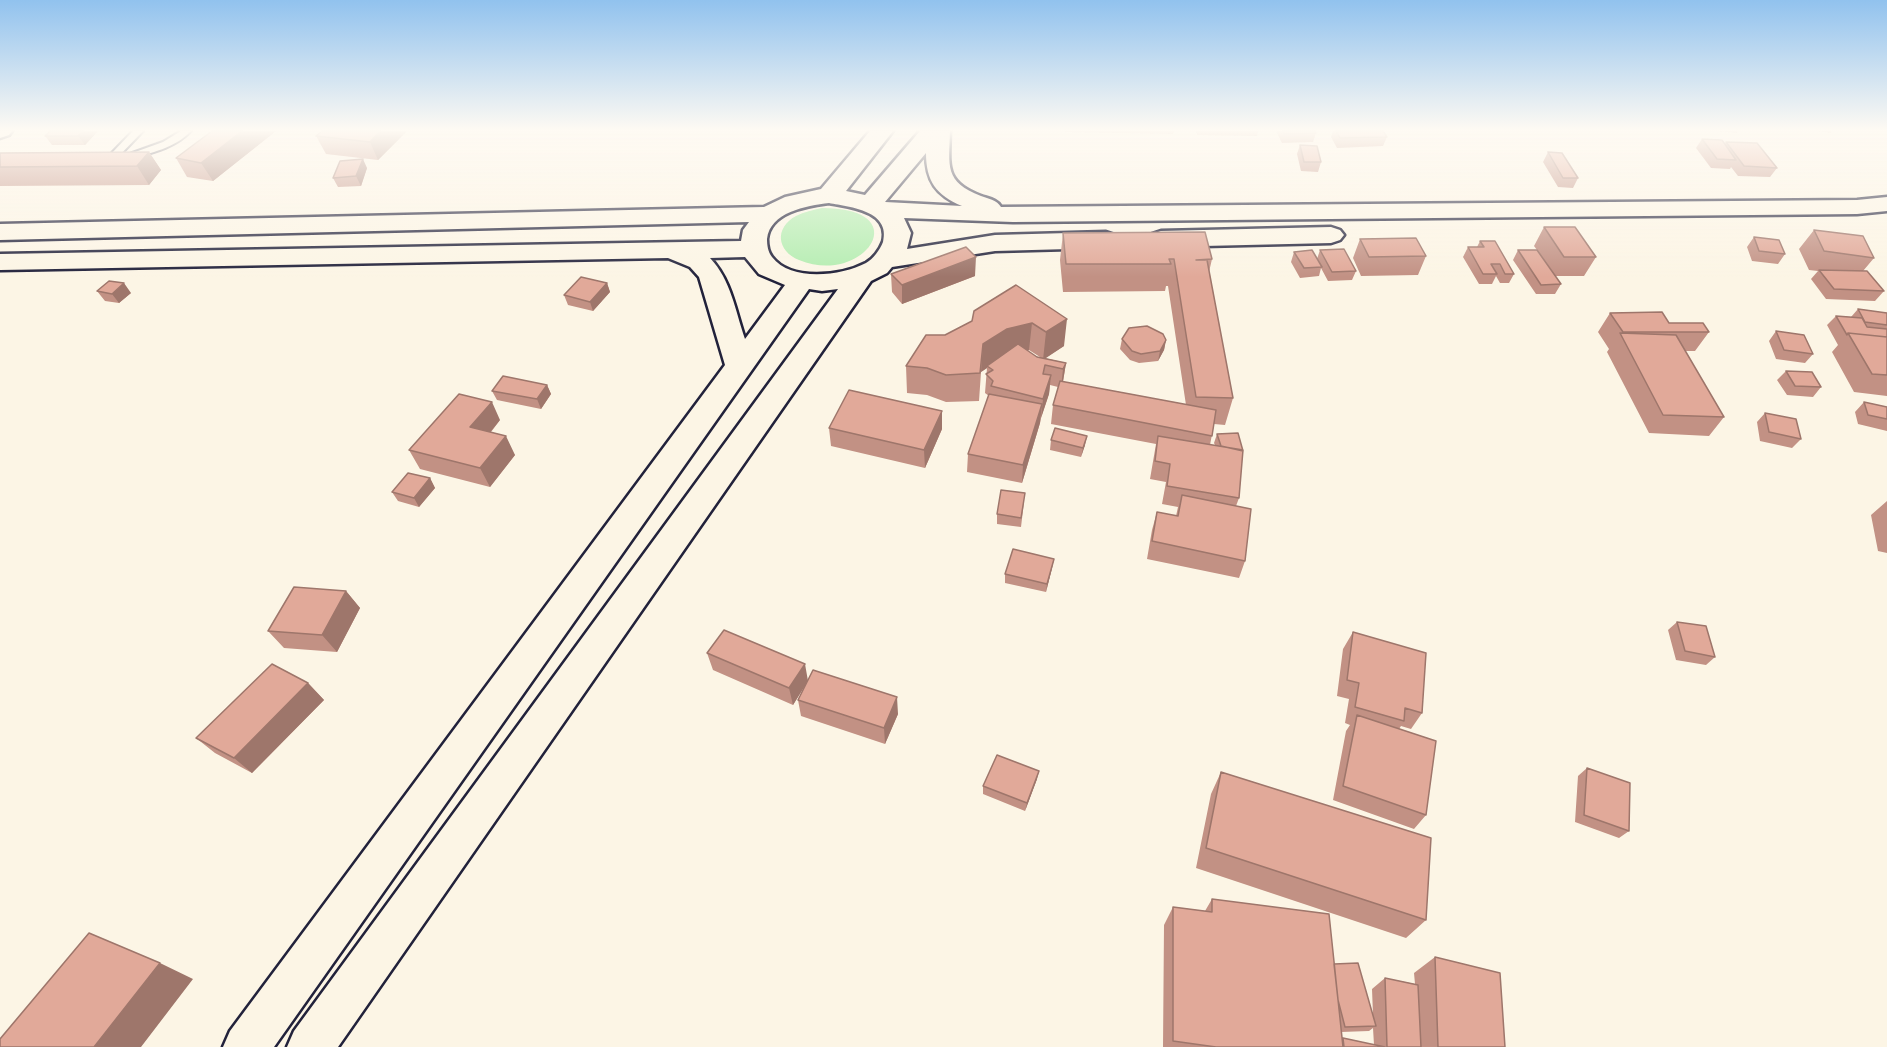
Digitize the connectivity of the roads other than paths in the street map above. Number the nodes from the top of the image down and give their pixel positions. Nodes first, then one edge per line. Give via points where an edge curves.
1 (842, 180) edge
2 (897, 180) edge
3 (940, 180) edge
4 (829, 196) junction
5 (1887, 204) edge
6 (877, 207) junction
7 (770, 214) junction
8 (1013, 215) junction
9 (1887, 219) edge
10 (0, 231) edge
11 (665, 249) junction
12 (754, 249) junction
13 (0, 262) edge
14 (874, 268) junction
15 (801, 282) junction
16 (740, 365) junction
17 (246, 1047) edge
18 (310, 1047) edge

1 - 4 street
2 - 6 street
3 - 8 street via 954,194
4 - 6 street
4 - 7 street via 797,201
5 - 8 street
6 - 8 street
6 - 14 street via 894,221 899,234 897,248
7 - 10 street
7 - 12 street via 759,225
9 - 14 street via 995,243
11 - 12 street
11 - 13 street
11 - 16 street via 699,261 710,273
12 - 15 street via 770,269
14 - 15 street via 821,283
14 - 18 street
15 - 16 street
16 - 17 street

